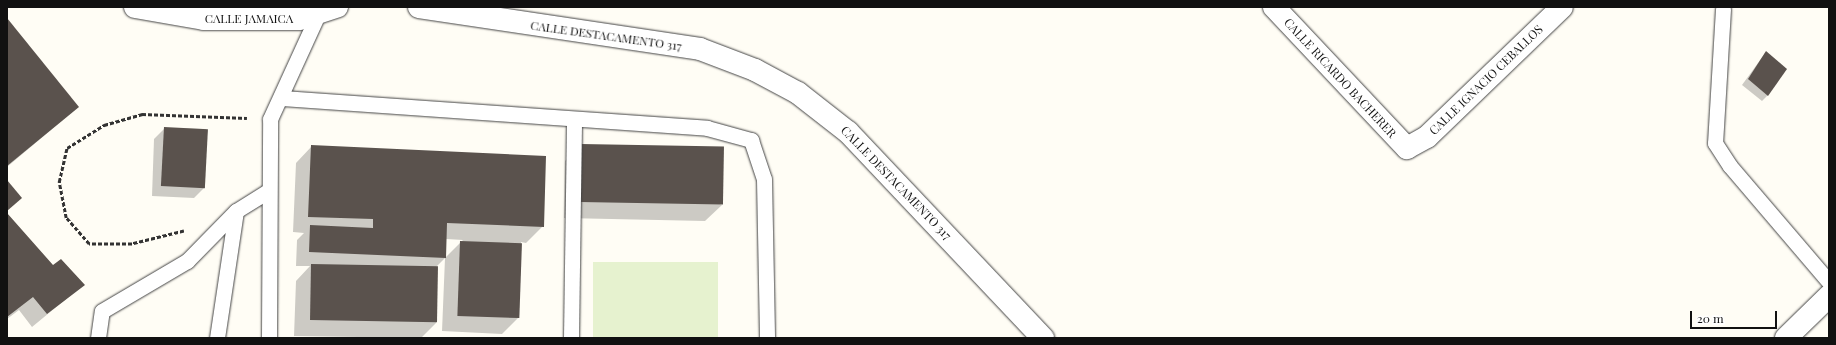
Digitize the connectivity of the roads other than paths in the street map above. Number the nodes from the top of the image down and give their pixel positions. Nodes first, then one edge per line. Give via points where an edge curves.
1 (135, 7) edge
2 (419, 7) edge
3 (1274, 7) edge
4 (1562, 7) edge
5 (1723, 9) dead end
6 (328, 11) edge
7 (282, 98) junction
8 (574, 121) junction
9 (1407, 148) joint
10 (269, 190) junction
11 (236, 211) junction
12 (1829, 282) edge
13 (1829, 296) edge
14 (98, 338) edge
15 (217, 338) edge
16 (269, 338) edge
17 (572, 338) edge
18 (767, 338) edge
19 (1043, 338) edge
20 (1786, 338) edge

1 - 6 street, CALLE JAMAICA via 204,19 299,19
2 - 19 street, CALLE DESTACAMENTO 317 via 700,49 755,70 798,93 848,132
3 - 9 street, CALLE RICARDO BACHERER
4 - 9 street, CALLE IGNACIO CEBALLOS via 1427,137
5 - 12 lane via 1715,143 1730,166
6 - 7 lane
7 - 8 lane
7 - 10 lane via 270,119
8 - 17 lane
8 - 18 lane via 706,128 751,140 764,179
10 - 11 lane
10 - 16 lane
11 - 14 lane via 187,261 102,311
11 - 15 lane
13 - 20 street

